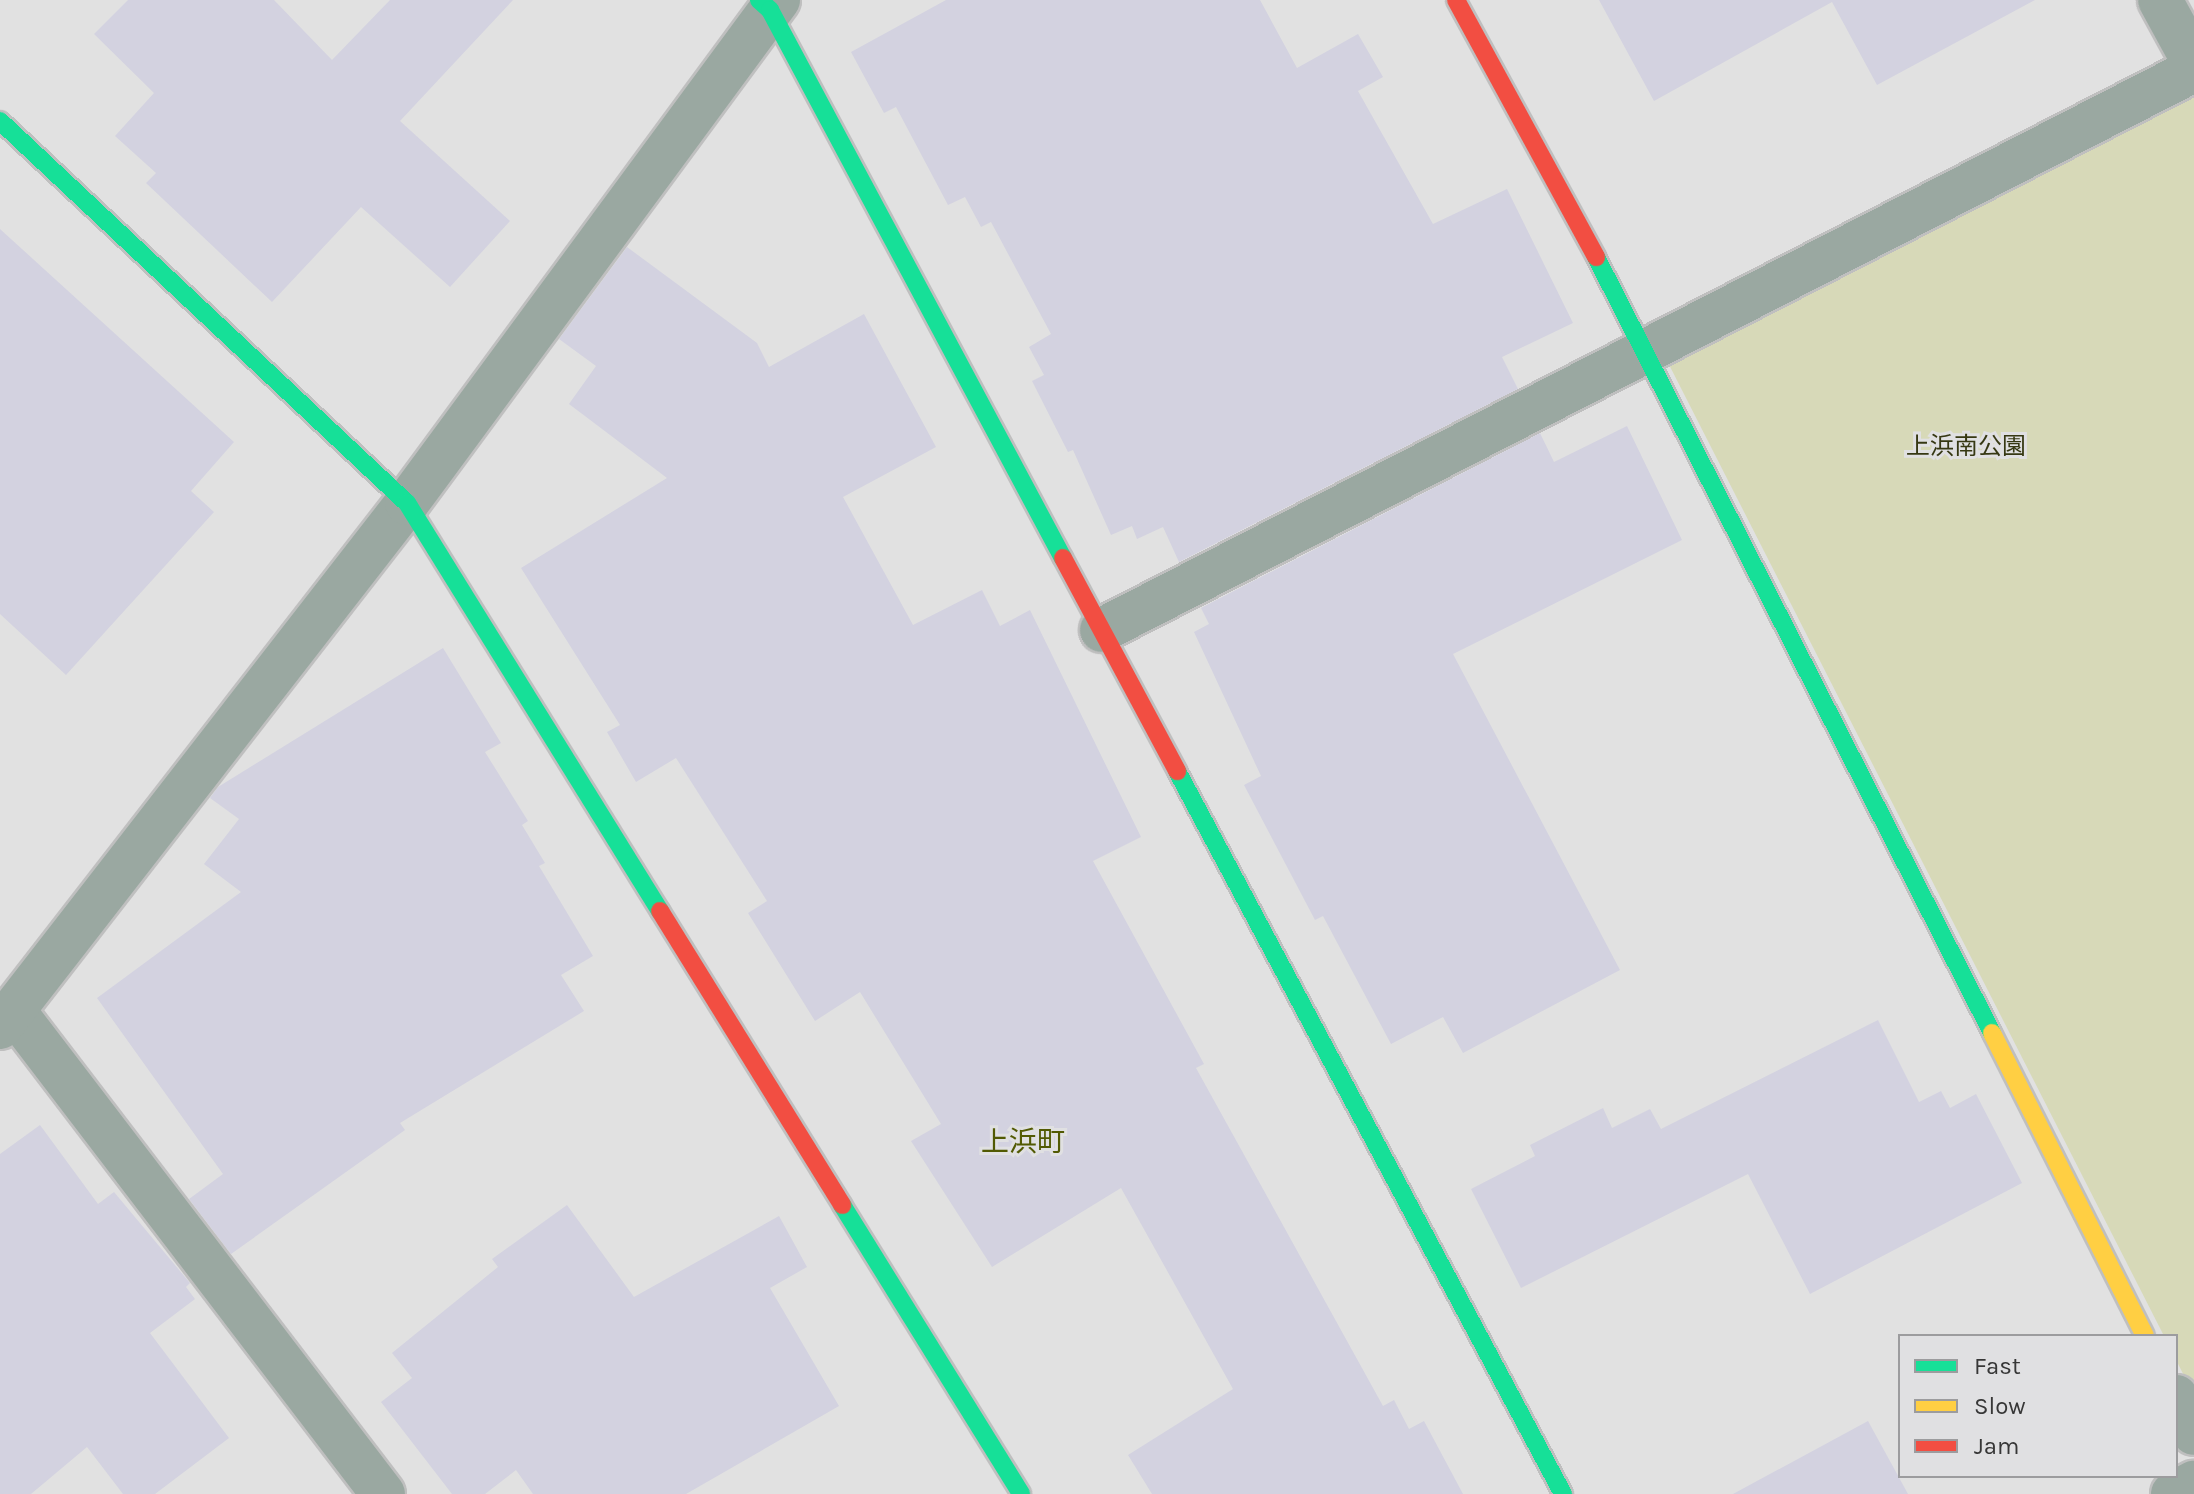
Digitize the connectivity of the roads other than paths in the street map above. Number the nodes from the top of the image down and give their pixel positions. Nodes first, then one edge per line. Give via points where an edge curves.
1 (1456, 0) edge
2 (2160, 0) edge
3 (769, 3) edge
4 (2194, 62) edge
5 (2194, 70) edge
6 (0, 121) edge
7 (1647, 350) junction
8 (407, 503) junction
9 (1102, 630) junction
10 (7, 1018) edge
11 (2144, 1334) edge
12 (2178, 1401) edge
13 (2194, 1433) edge
14 (2194, 1483) edge
15 (383, 1494) edge
16 (1021, 1494) edge
17 (1563, 1494) edge
18 (2173, 1494) edge

1 - 7 street
2 - 4 street
3 - 8 street
3 - 9 street
5 - 7 street
6 - 8 street
7 - 9 street
7 - 11 street
8 - 10 street
8 - 16 street
9 - 17 street
10 - 15 street
12 - 13 street
14 - 18 street

